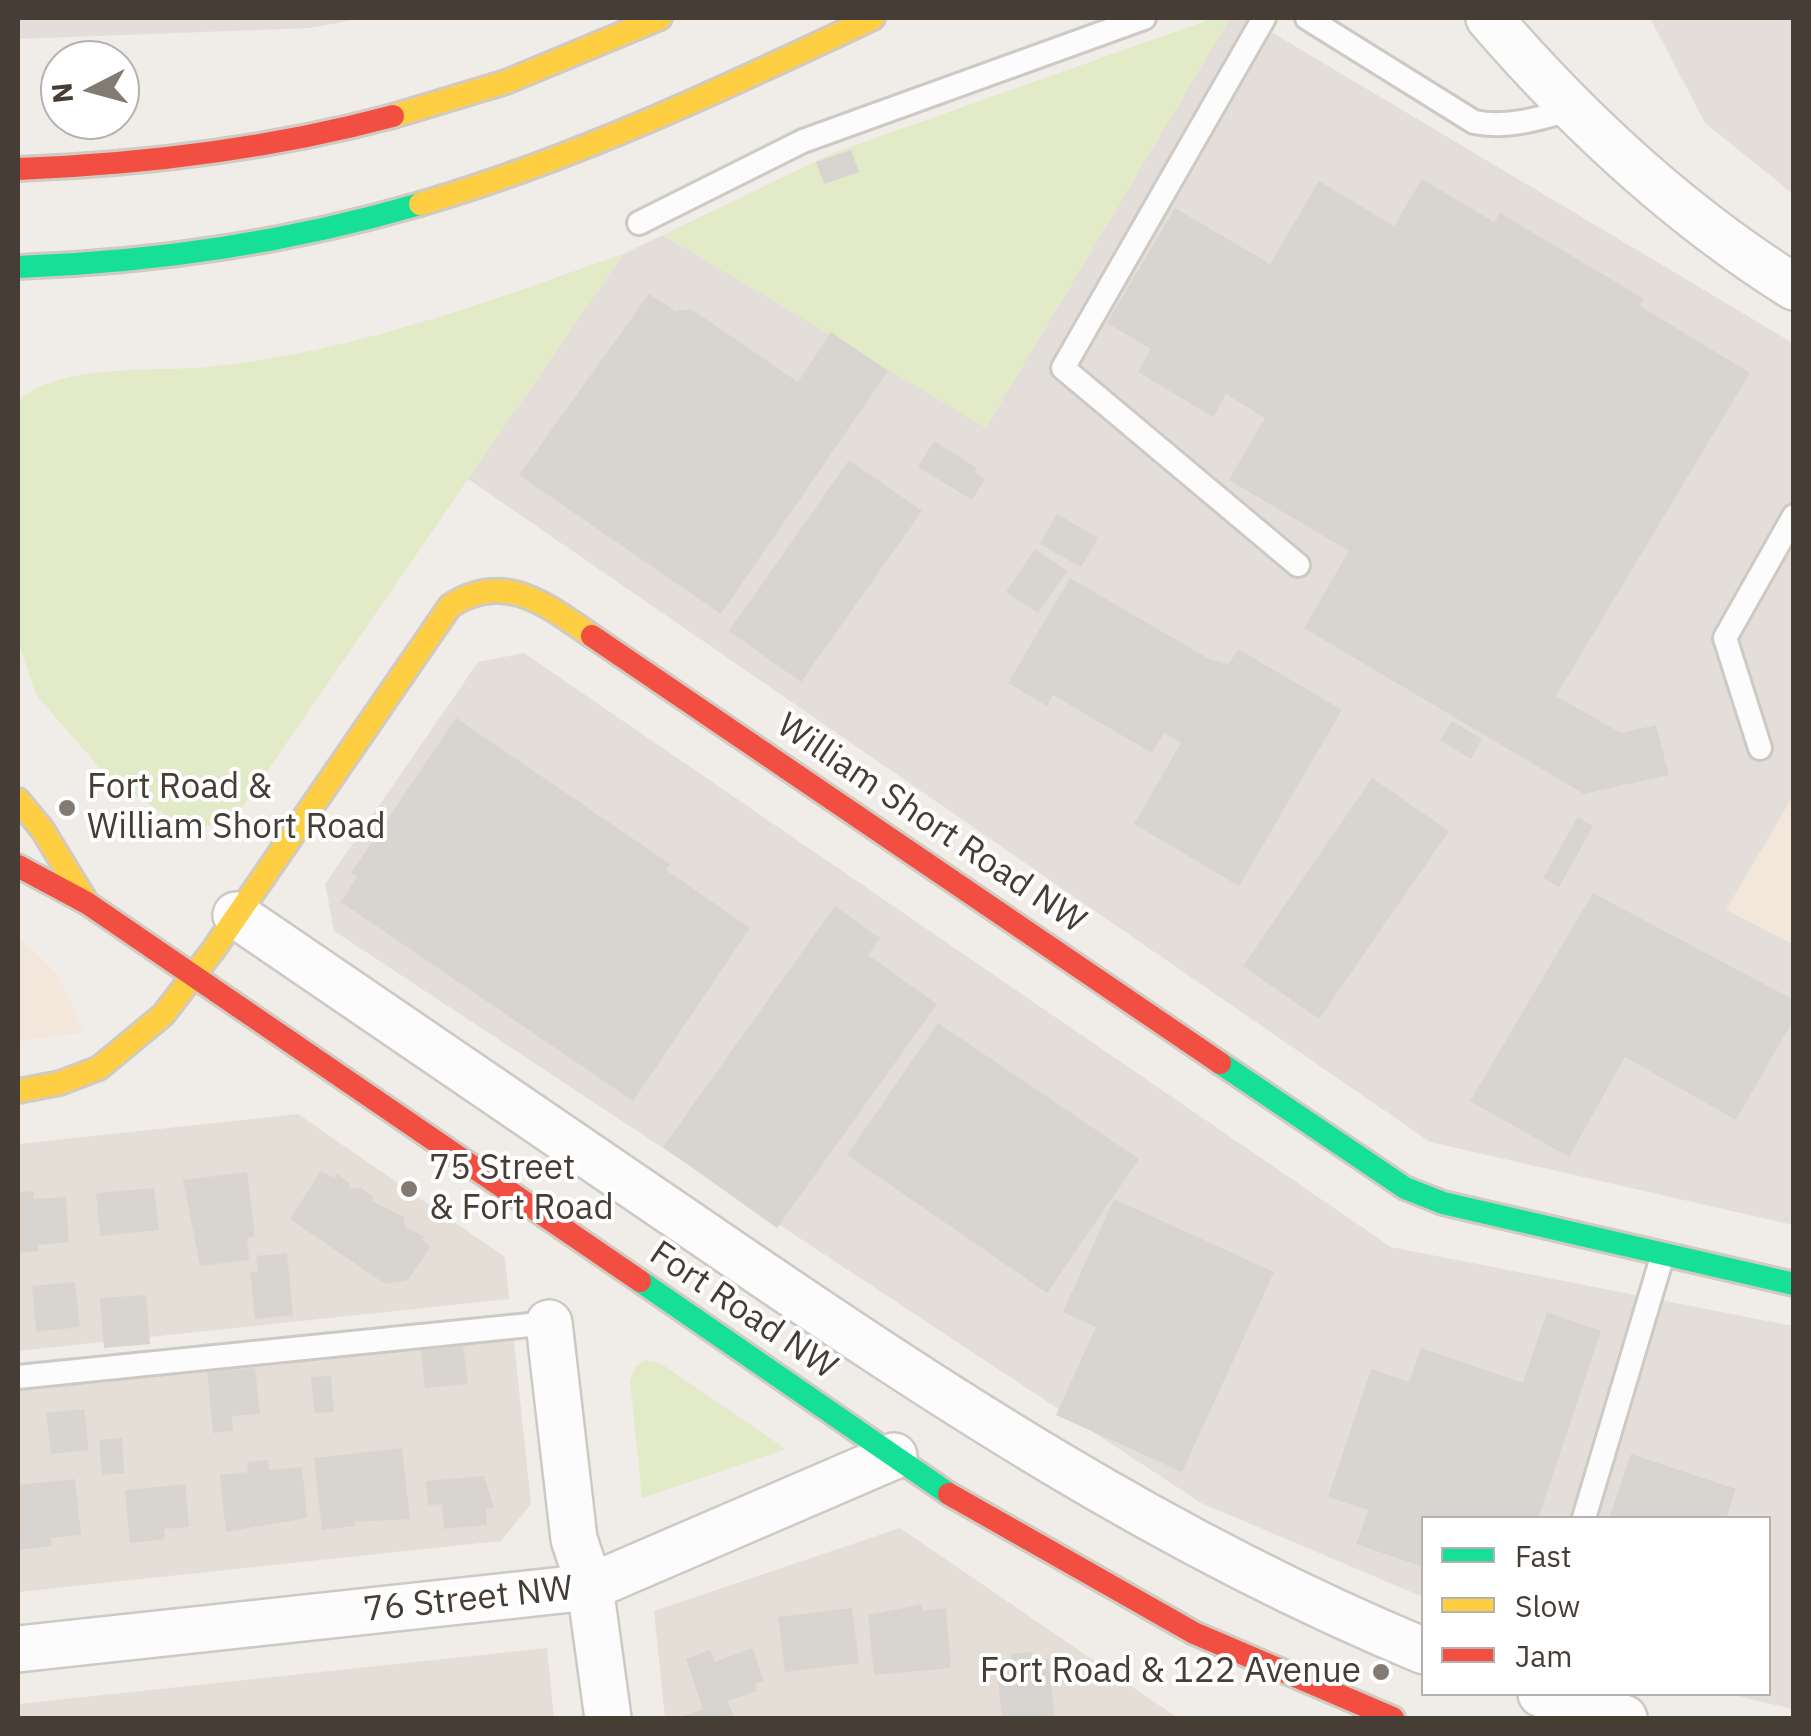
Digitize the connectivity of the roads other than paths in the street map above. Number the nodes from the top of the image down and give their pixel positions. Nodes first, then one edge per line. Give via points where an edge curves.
1 (660, 18) edge
2 (873, 18) edge
3 (1144, 18) edge
4 (1264, 18) edge
5 (1307, 18) edge
6 (1489, 18) edge
7 (1572, 109) junction
8 (18, 169) edge
9 (639, 223) dead end
10 (18, 267) edge
11 (53, 267) junction
12 (18, 280) edge
13 (1794, 287) edge
14 (1794, 516) edge
15 (1298, 566) dead end
16 (1760, 748) dead end
17 (18, 800) edge
18 (18, 866) edge
19 (87, 902) junction
20 (236, 915) junction
21 (193, 975) junction
22 (18, 1090) edge
23 (1662, 1254) junction
24 (1794, 1284) edge
25 (549, 1322) joint
26 (18, 1377) edge
27 (894, 1456) junction
28 (1585, 1516) edge
29 (590, 1587) junction
30 (18, 1649) edge
31 (1421, 1650) edge
32 (1337, 1695) junction
33 (608, 1718) edge
34 (1328, 1718) edge
35 (1394, 1718) edge

1 - 8 street via 518,77 329,136 162,162
2 - 11 street via 542,167 380,220 172,260
3 - 9 lane via 803,141
4 - 15 lane via 1064,368
5 - 7 lane via 1474,122 1530,121
6 - 7 street
7 - 13 street via 1700,220
10 - 11 street
11 - 12 street
14 - 16 lane via 1725,638
17 - 19 street, Fort Road NW
18 - 19 street, Fort Road NW
19 - 21 street, Fort Road NW
20 - 21 street, William Short Road NW
20 - 23 street, William Short Road NW via 450,606 471,590 514,590 551,608 1404,1188
20 - 31 street via 941,1395 1116,1502 1322,1609
21 - 22 street, William Short Road NW via 123,1053 66,1082
21 - 27 street, Fort Road NW
23 - 24 street, William Short Road NW
23 - 28 lane
25 - 26 lane
25 - 29 street via 574,1540
27 - 29 street, 76 Street NW
27 - 32 street, Fort Road NW via 1074,1570 1194,1633
29 - 30 street, 76 Street NW
29 - 33 street
32 - 34 lane
32 - 35 street, Fort Road NW

